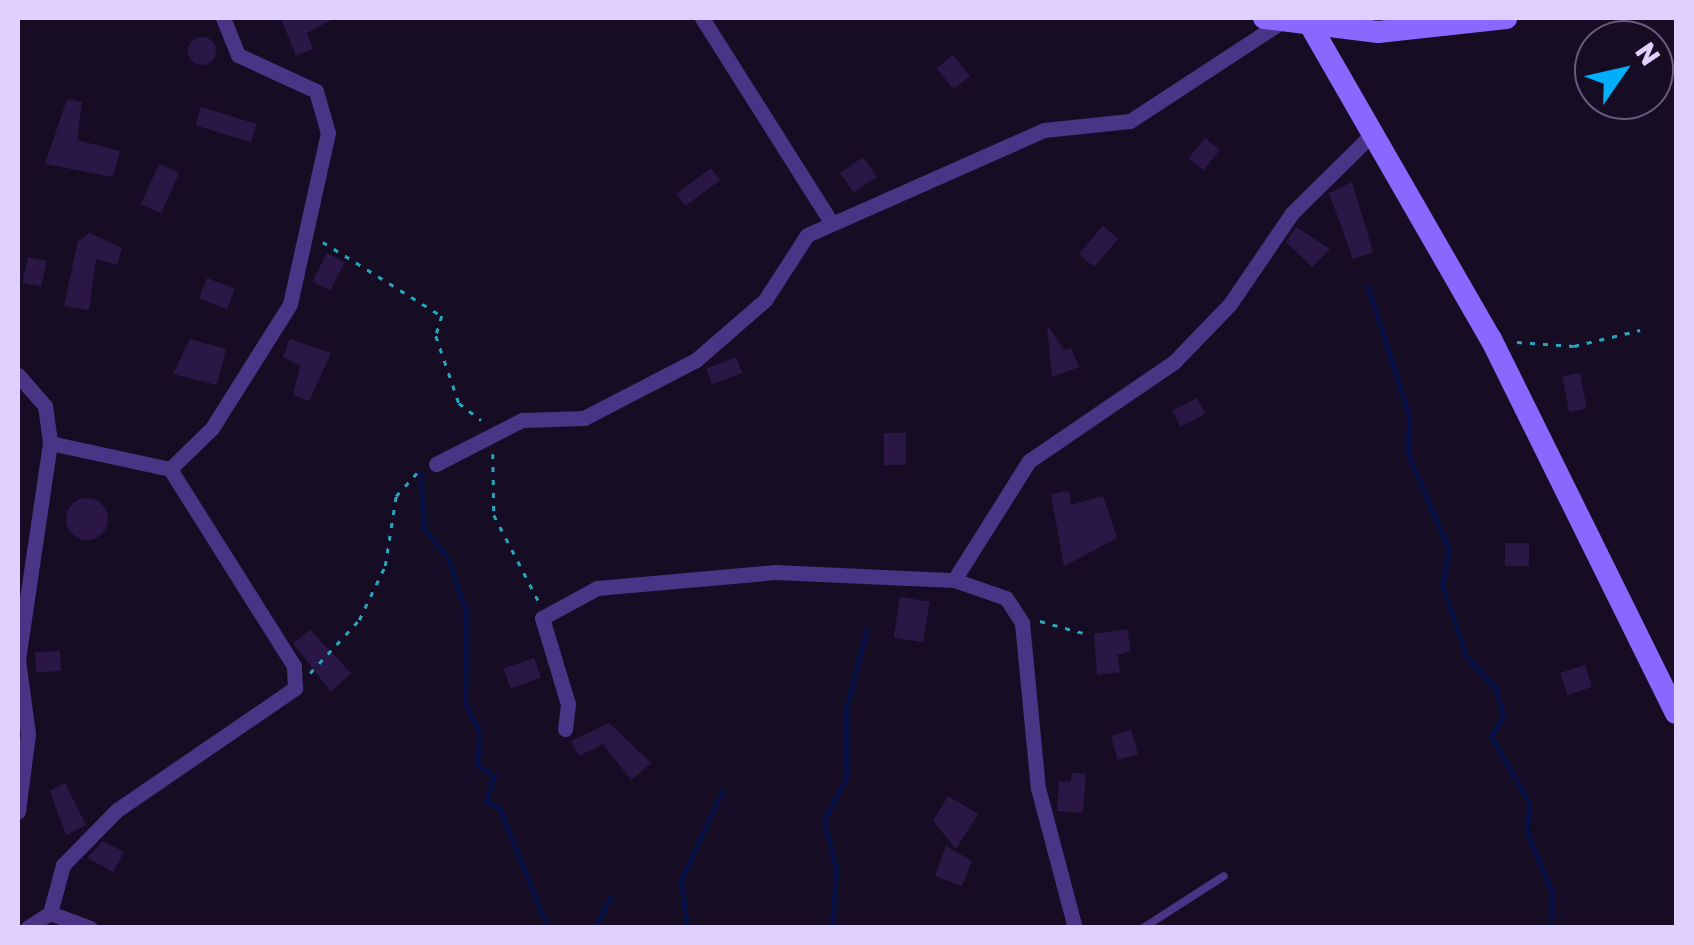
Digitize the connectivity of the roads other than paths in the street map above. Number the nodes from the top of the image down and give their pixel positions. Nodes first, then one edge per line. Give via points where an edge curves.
1 (223, 18) edge
2 (702, 18) edge
3 (1506, 18) edge
4 (1270, 21) edge
5 (1312, 30) junction
6 (1371, 136) junction
7 (831, 222) junction
8 (18, 374) edge
9 (50, 443) junction
10 (436, 464) road end
11 (170, 468) junction
12 (954, 580) junction
13 (1676, 713) edge
14 (564, 730) dead end
15 (18, 812) edge
16 (1224, 876) dead end
17 (50, 913) junction
18 (28, 928) edge
19 (90, 928) edge
20 (1076, 928) edge
21 (1143, 928) edge

1 - 11 street via 238,56 316,91 327,110 290,304 212,428
2 - 7 street
3 - 5 street
4 - 5 street
4 - 7 street via 1130,120 1044,130
5 - 6 street
6 - 12 street via 1292,212 1230,304 1174,362 1029,461
6 - 13 street via 1491,339
7 - 10 street via 807,235 734,332 696,360 584,418 522,420
8 - 9 street via 45,406
9 - 11 street
9 - 15 street via 18,660 28,734
11 - 17 street via 294,666 296,688 117,810 63,865
12 - 14 street via 775,572 597,588 545,611 541,626 568,704
12 - 20 street via 1006,598 1020,613 1038,788
16 - 21 lane
17 - 18 street
17 - 19 street

